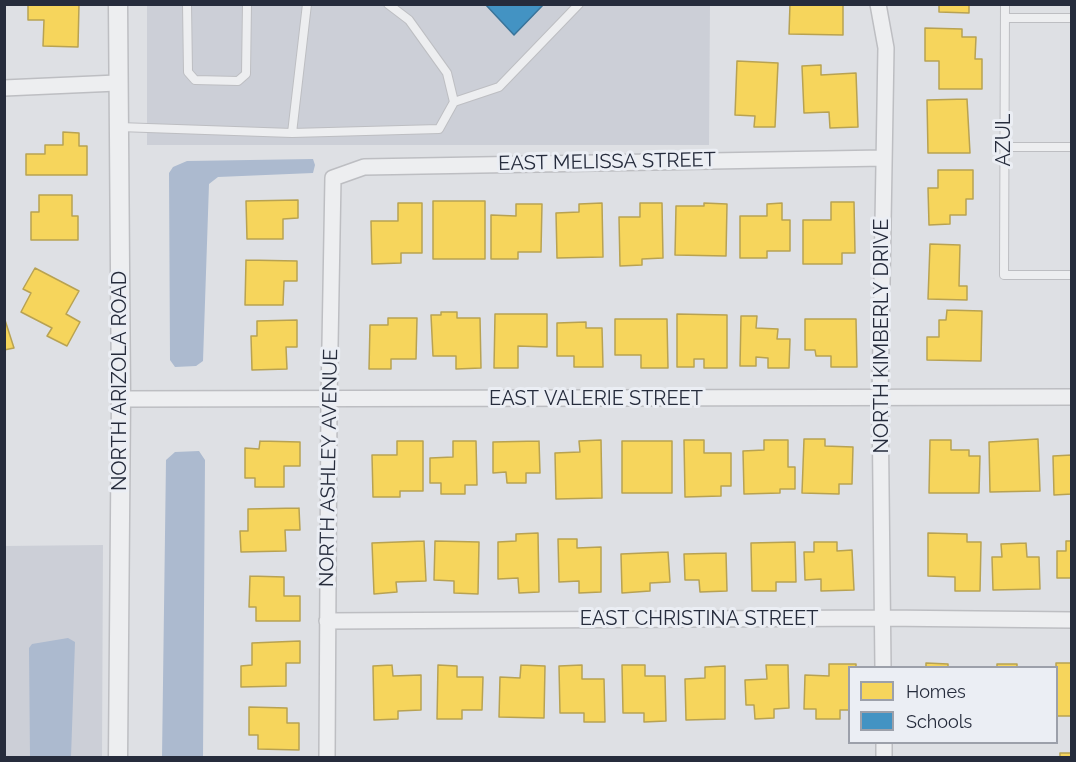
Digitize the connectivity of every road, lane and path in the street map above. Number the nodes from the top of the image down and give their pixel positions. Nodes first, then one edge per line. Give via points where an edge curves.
1 (118, 4) edge
2 (187, 4) edge
3 (248, 4) edge
4 (307, 4) edge
5 (388, 4) edge
6 (579, 4) edge
7 (878, 4) edge
8 (1005, 4) edge
9 (1005, 18) junction
10 (1071, 18) edge
11 (117, 83) junction
12 (4, 88) edge
13 (454, 102) junction
14 (118, 128) junction
15 (292, 133) junction
16 (1004, 147) junction
17 (1071, 147) edge
18 (884, 158) junction
19 (333, 178) joint
20 (1071, 275) edge
21 (1071, 397) edge
22 (880, 398) junction
23 (121, 399) junction
24 (328, 400) junction
25 (882, 618) junction
26 (1071, 620) edge
27 (327, 621) junction
28 (883, 666) edge
29 (117, 758) edge
30 (327, 758) edge

1 - 11 street, NORTH ARIZOLA ROAD
2 - 3 lane via 188,72 195,80 238,81 246,74
4 - 15 lane
5 - 13 lane via 409,20 447,73
6 - 13 lane via 499,87
7 - 18 street, NORTH KIMBERLY DRIVE via 886,48
8 - 9 lane, AZUL
9 - 10 lane
9 - 16 lane, AZUL
11 - 12 street
11 - 14 street, NORTH ARIZOLA ROAD
13 - 15 lane via 439,129
14 - 15 lane
14 - 23 street, NORTH ARIZOLA ROAD
16 - 17 lane
16 - 20 lane, AZUL via 1004,275
18 - 19 street, EAST MELISSA STREET via 364,167
18 - 22 street, NORTH KIMBERLY DRIVE
19 - 24 street, NORTH ASHLEY AVENUE
21 - 22 street, EAST VALERIE STREET
22 - 24 street, EAST VALERIE STREET
22 - 25 street, NORTH KIMBERLY DRIVE
23 - 24 street, EAST VALERIE STREET
23 - 29 street, NORTH ARIZOLA ROAD
24 - 27 street, NORTH ASHLEY AVENUE
25 - 26 street, EAST CHRISTINA STREET
25 - 27 street, EAST CHRISTINA STREET
25 - 28 street, NORTH KIMBERLY DRIVE
27 - 30 street, NORTH ASHLEY AVENUE

